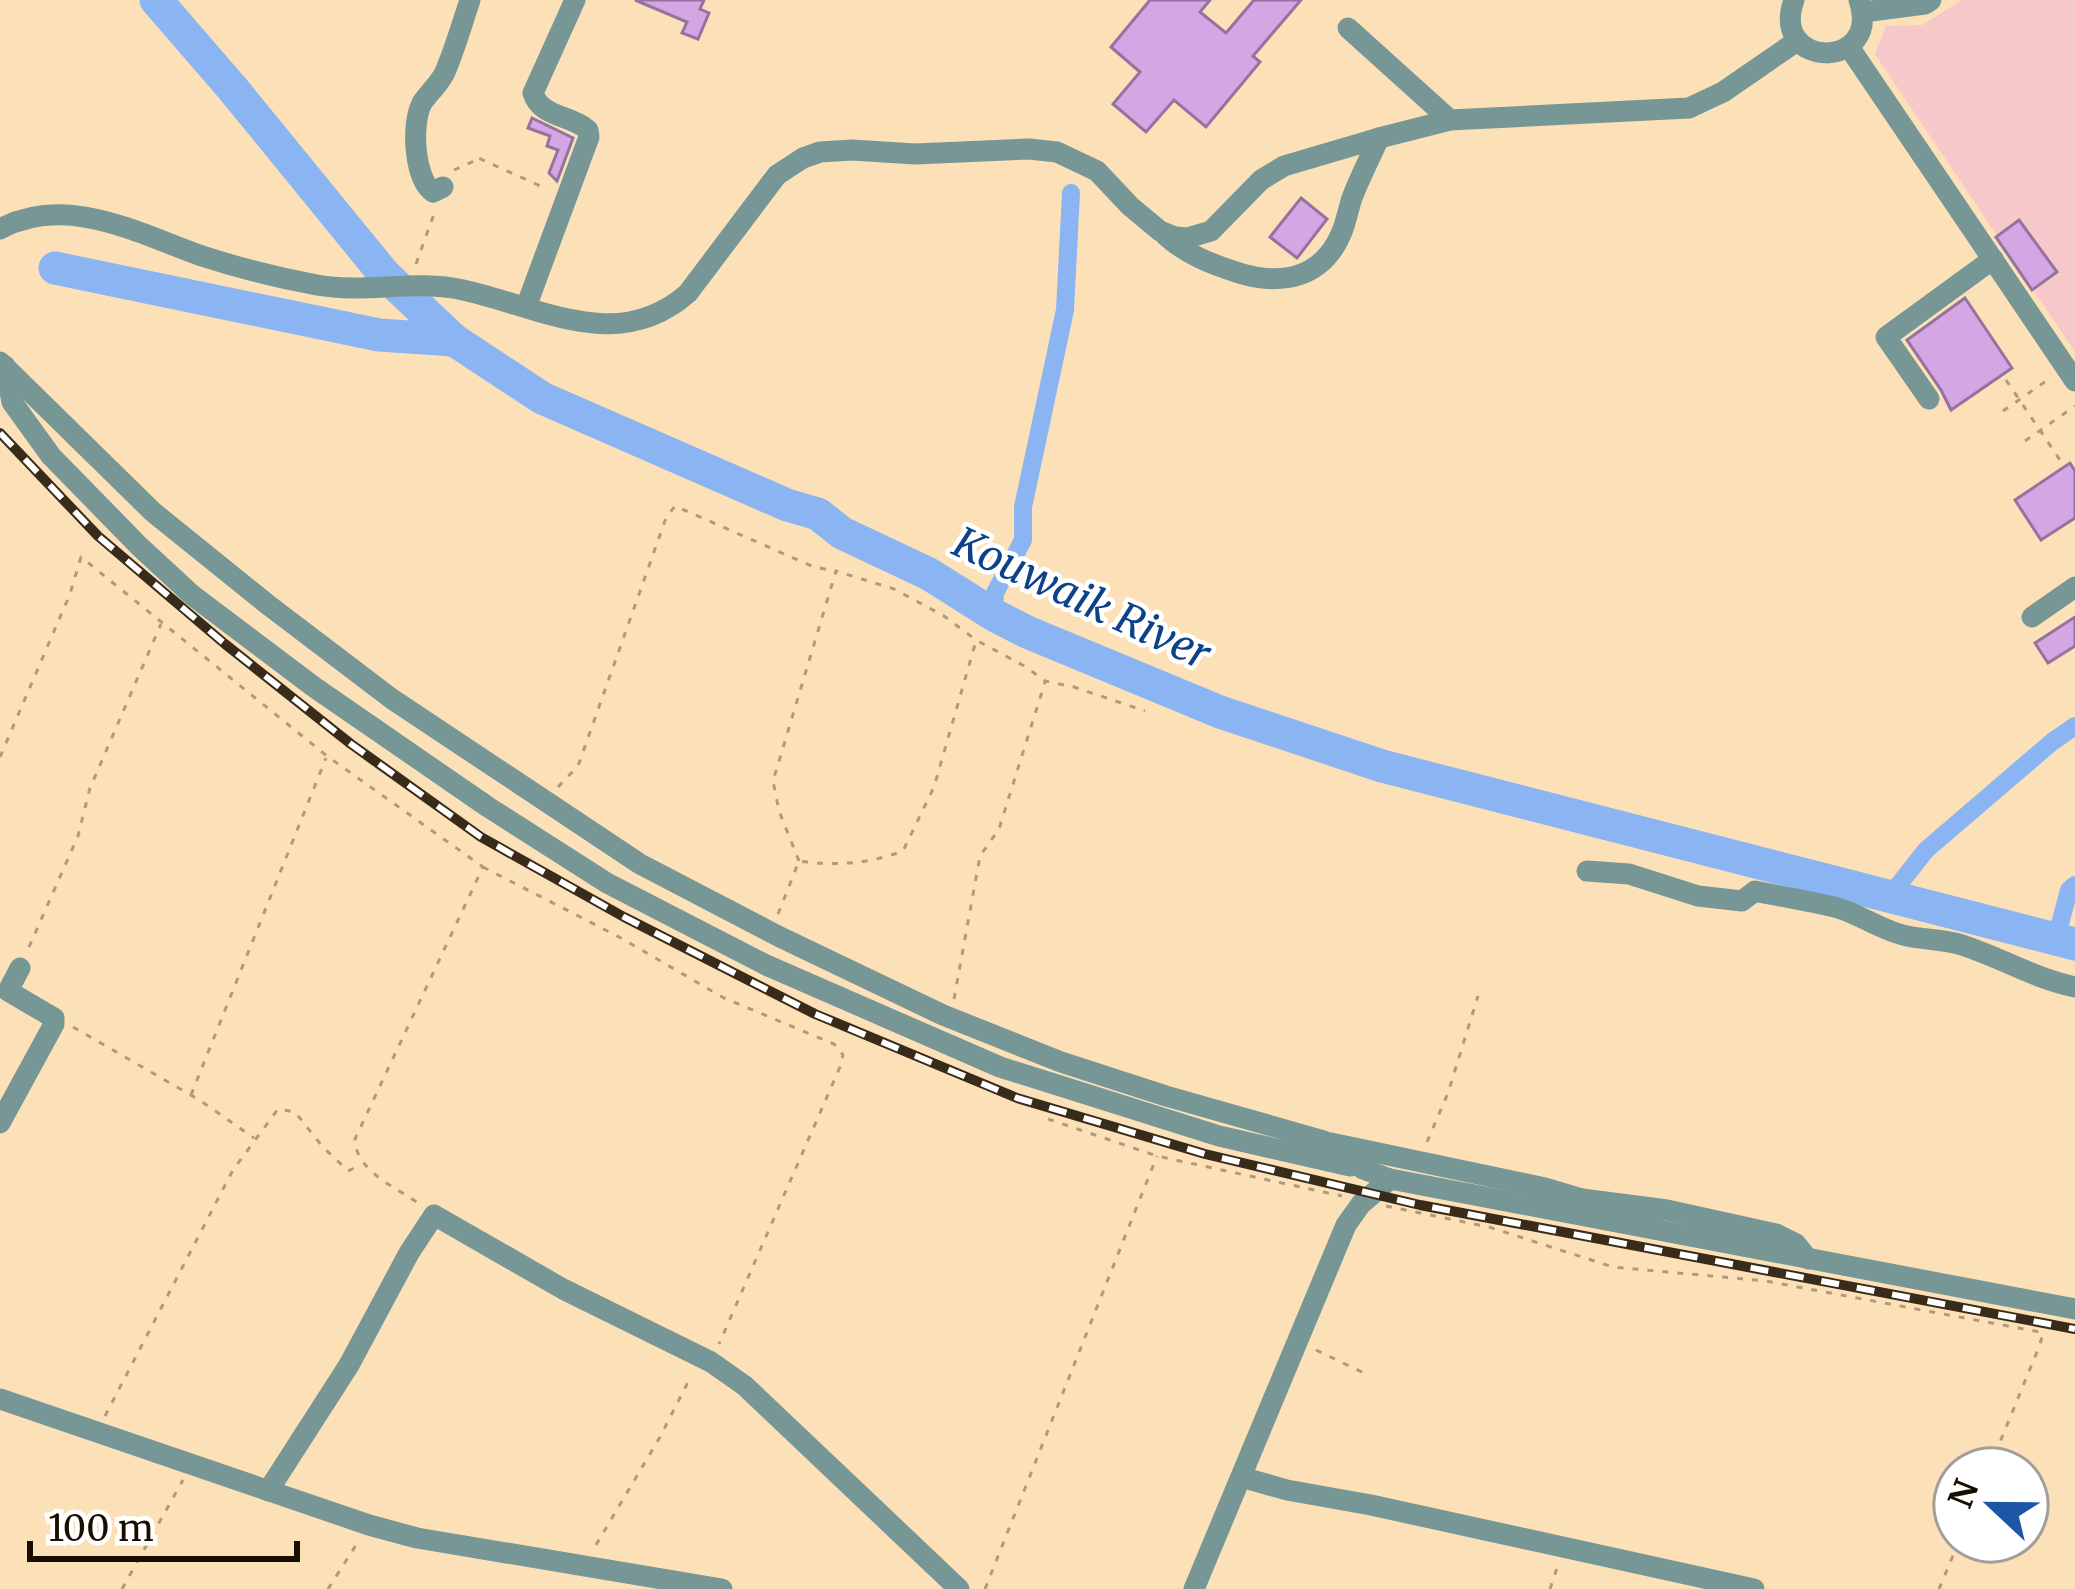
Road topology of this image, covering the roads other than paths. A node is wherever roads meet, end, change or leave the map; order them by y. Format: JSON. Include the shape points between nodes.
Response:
{"nodes":[{"id":1,"x":470,"y":0,"type":"edge"},
{"id":2,"x":575,"y":0,"type":"edge"},
{"id":3,"x":1794,"y":0,"type":"edge"},
{"id":4,"x":1931,"y":0,"type":"edge"},
{"id":5,"x":1861,"y":6,"type":"edge"},
{"id":6,"x":1348,"y":28,"type":"dead end"},
{"id":7,"x":1797,"y":40,"type":"junction"},
{"id":8,"x":1850,"y":46,"type":"junction"},
{"id":9,"x":1450,"y":120,"type":"junction"},
{"id":10,"x":1379,"y":138,"type":"junction"},
{"id":11,"x":443,"y":187,"type":"road end"},
{"id":12,"x":0,"y":229,"type":"edge"},
{"id":13,"x":1160,"y":231,"type":"junction"},
{"id":14,"x":1993,"y":260,"type":"junction"},
{"id":15,"x":526,"y":307,"type":"junction"},
{"id":16,"x":2,"y":364,"type":"edge"},
{"id":17,"x":2070,"y":375,"type":"edge"},
{"id":18,"x":1929,"y":399,"type":"dead end"},
{"id":19,"x":2075,"y":587,"type":"edge"},
{"id":20,"x":2032,"y":617,"type":"dead end"},
{"id":21,"x":1587,"y":871,"type":"dead end"},
{"id":22,"x":20,"y":968,"type":"road end"},
{"id":23,"x":2075,"y":987,"type":"edge"},
{"id":24,"x":0,"y":1124,"type":"edge"},
{"id":25,"x":1324,"y":1141,"type":"junction"},
{"id":26,"x":1363,"y":1169,"type":"junction"},
{"id":27,"x":1390,"y":1179,"type":"junction"},
{"id":28,"x":1582,"y":1199,"type":"junction"},
{"id":29,"x":1604,"y":1220,"type":"junction"},
{"id":30,"x":1808,"y":1259,"type":"junction"},
{"id":31,"x":2075,"y":1309,"type":"edge"},
{"id":32,"x":0,"y":1400,"type":"edge"},
{"id":33,"x":1241,"y":1477,"type":"junction"},
{"id":34,"x":268,"y":1491,"type":"junction"},
{"id":35,"x":722,"y":1589,"type":"edge"},
{"id":36,"x":959,"y":1589,"type":"edge"},
{"id":37,"x":1193,"y":1589,"type":"edge"},
{"id":38,"x":1754,"y":1589,"type":"edge"}],
"edges":[{"from":1,"to":11,"type":"street","via":[[418,122],[417,167],[433,192]]},
{"from":2,"to":15,"type":"street","via":[[533,93],[589,137]]},
{"from":3,"to":7,"type":"street","via":[[1789,17]]},
{"from":4,"to":5,"type":"street"},
{"from":5,"to":8,"type":"street","via":[[1863,25]]},
{"from":6,"to":9,"type":"street"},
{"from":7,"to":8,"type":"street","via":[[1828,55]]},
{"from":7,"to":9,"type":"street","via":[[1689,108]]},
{"from":8,"to":14,"type":"street"},
{"from":9,"to":10,"type":"street"},
{"from":10,"to":13,"type":"street","via":[[1284,166],[1200,236]]},
{"from":10,"to":13,"type":"street","via":[[1342,234],[1327,258],[1296,277],[1266,280],[1224,268],[1184,253]]},
{"from":12,"to":15,"type":"street","via":[[31,218],[97,218],[290,280],[336,289],[412,284]]},
{"from":13,"to":15,"type":"street","via":[[1097,171],[1057,152],[820,152],[777,176],[671,308],[613,325]]},
{"from":14,"to":17,"type":"street"},
{"from":14,"to":18,"type":"street","via":[[1886,338]]},
{"from":16,"to":25,"type":"street","via":[[202,551],[392,699],[640,864],[951,1018],[1166,1096]]},
{"from":16,"to":26,"type":"street","via":[[12,402],[51,456],[192,595],[352,714],[607,883],[766,965],[1000,1066],[1219,1136]]},
{"from":19,"to":20,"type":"street"},
{"from":21,"to":23,"type":"street","via":[[1629,874],[1698,896],[1742,901],[1755,891],[1840,909]]},
{"from":22,"to":24,"type":"street","via":[[8,991],[54,1024]]},
{"from":25,"to":26,"type":"street"},
{"from":25,"to":28,"type":"street"},
{"from":26,"to":27,"type":"street"},
{"from":27,"to":29,"type":"street"},
{"from":27,"to":33,"type":"street","via":[[1346,1225]]},
{"from":28,"to":29,"type":"street"},
{"from":28,"to":30,"type":"street","via":[[1776,1234]]},
{"from":29,"to":30,"type":"street"},
{"from":30,"to":31,"type":"street"},
{"from":32,"to":34,"type":"street"},
{"from":33,"to":37,"type":"street"},
{"from":33,"to":38,"type":"street"},
{"from":34,"to":35,"type":"street","via":[[417,1538]]},
{"from":34,"to":36,"type":"street","via":[[434,1215],[746,1386]]}]}
